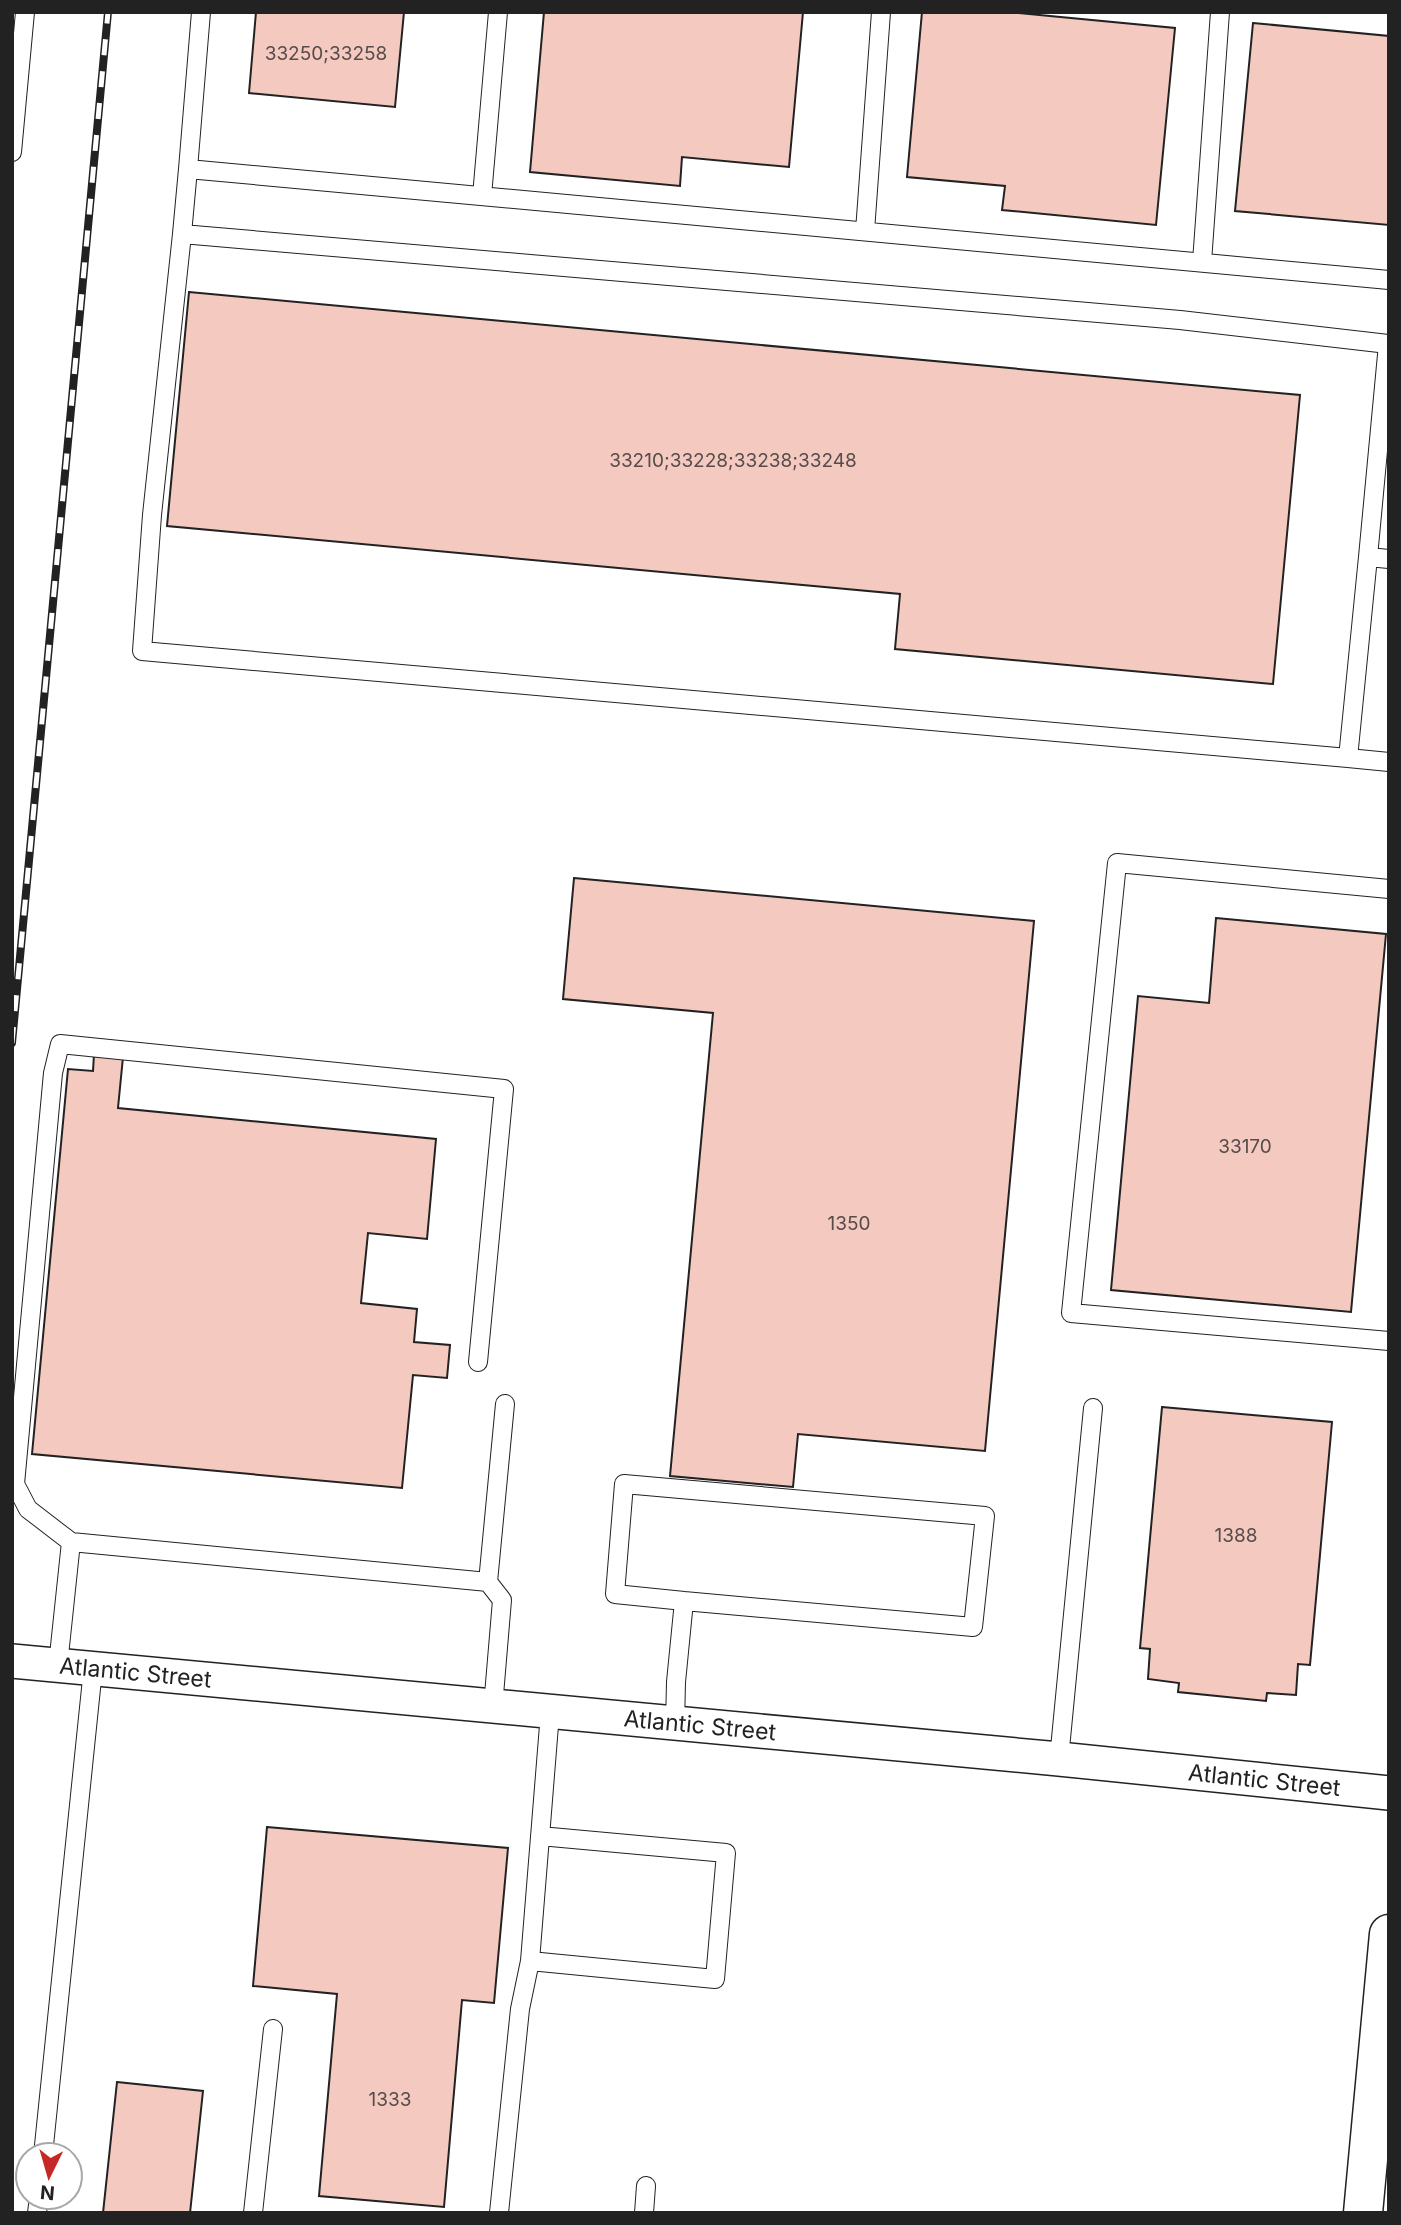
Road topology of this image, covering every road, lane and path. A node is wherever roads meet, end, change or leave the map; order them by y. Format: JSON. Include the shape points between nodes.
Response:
{"nodes":[{"id":1,"x":25,"y":12,"type":"edge"},
{"id":2,"x":201,"y":12,"type":"edge"},
{"id":3,"x":498,"y":12,"type":"edge"},
{"id":4,"x":881,"y":12,"type":"edge"},
{"id":5,"x":1220,"y":12,"type":"edge"},
{"id":6,"x":12,"y":152,"type":"edge"},
{"id":7,"x":188,"y":169,"type":"junction"},
{"id":8,"x":482,"y":196,"type":"junction"},
{"id":9,"x":865,"y":231,"type":"junction"},
{"id":10,"x":182,"y":234,"type":"junction"},
{"id":11,"x":1202,"y":262,"type":"junction"},
{"id":12,"x":1389,"y":280,"type":"edge"},
{"id":13,"x":1368,"y":556,"type":"junction"},
{"id":14,"x":1389,"y":559,"type":"edge"},
{"id":15,"x":1348,"y":758,"type":"junction"},
{"id":16,"x":1389,"y":762,"type":"edge"},
{"id":17,"x":1389,"y":889,"type":"edge"},
{"id":18,"x":1389,"y":1341,"type":"edge"},
{"id":19,"x":478,"y":1362,"type":"dead end"},
{"id":20,"x":505,"y":1404,"type":"dead end"},
{"id":21,"x":1093,"y":1408,"type":"dead end"},
{"id":22,"x":71,"y":1542,"type":"junction"},
{"id":23,"x":488,"y":1582,"type":"junction"},
{"id":24,"x":684,"y":1601,"type":"junction"},
{"id":25,"x":12,"y":1661,"type":"edge"},
{"id":26,"x":58,"y":1665,"type":"junction"},
{"id":27,"x":93,"y":1669,"type":"junction"},
{"id":28,"x":493,"y":1707,"type":"junction"},
{"id":29,"x":550,"y":1713,"type":"junction"},
{"id":30,"x":675,"y":1725,"type":"junction"},
{"id":31,"x":1059,"y":1759,"type":"junction"},
{"id":32,"x":1389,"y":1793,"type":"edge"},
{"id":33,"x":540,"y":1836,"type":"junction"},
{"id":34,"x":1389,"y":1934,"type":"edge"},
{"id":35,"x":530,"y":1961,"type":"junction"},
{"id":36,"x":1386,"y":1987,"type":"edge"},
{"id":37,"x":273,"y":2029,"type":"dead end"},
{"id":38,"x":44,"y":2141,"type":"edge"},
{"id":39,"x":646,"y":2186,"type":"dead end"},
{"id":40,"x":253,"y":2213,"type":"edge"},
{"id":41,"x":499,"y":2213,"type":"edge"},
{"id":42,"x":644,"y":2213,"type":"edge"},
{"id":43,"x":1363,"y":2213,"type":"edge"}],
"edges":[{"from":1,"to":6,"type":"lane"},
{"from":2,"to":7,"type":"lane"},
{"from":3,"to":8,"type":"lane"},
{"from":4,"to":9,"type":"lane"},
{"from":5,"to":11,"type":"lane"},
{"from":7,"to":8,"type":"lane"},
{"from":7,"to":10,"type":"lane"},
{"from":8,"to":9,"type":"lane"},
{"from":9,"to":11,"type":"lane"},
{"from":10,"to":13,"type":"lane","via":[[1180,320],[1388,344]]},
{"from":10,"to":15,"type":"lane","via":[[142,651]]},
{"from":11,"to":12,"type":"lane"},
{"from":13,"to":14,"type":"lane"},
{"from":13,"to":15,"type":"lane"},
{"from":15,"to":16,"type":"lane"},
{"from":17,"to":18,"type":"lane","via":[[1117,863],[1072,1313]]},
{"from":19,"to":22,"type":"lane","via":[[504,1089],[60,1044],[53,1073],[15,1484],[28,1509]]},
{"from":20,"to":23,"type":"lane"},
{"from":21,"to":31,"type":"lane"},
{"from":22,"to":23,"type":"lane"},
{"from":22,"to":26,"type":"lane"},
{"from":23,"to":28,"type":"lane","via":[[502,1601]]},
{"from":24,"to":24,"type":"lane","via":[[973,1627],[985,1516],[624,1484],[615,1594]]},
{"from":24,"to":30,"type":"lane"},
{"from":25,"to":26,"type":"street","name":"Atlantic Street"},
{"from":26,"to":27,"type":"street","name":"Atlantic Street"},
{"from":27,"to":28,"type":"street","name":"Atlantic Street"},
{"from":27,"to":38,"type":"lane"},
{"from":28,"to":29,"type":"street","name":"Atlantic Street"},
{"from":29,"to":30,"type":"street","name":"Atlantic Street"},
{"from":29,"to":33,"type":"lane"},
{"from":30,"to":31,"type":"street","name":"Atlantic Street"},
{"from":31,"to":32,"type":"street","name":"Atlantic Street"},
{"from":33,"to":35,"type":"lane"},
{"from":33,"to":35,"type":"lane","via":[[726,1853],[715,1979]]},
{"from":34,"to":36,"type":"street"},
{"from":35,"to":41,"type":"lane","via":[[520,2009]]},
{"from":36,"to":43,"type":"street"},
{"from":37,"to":40,"type":"lane"},
{"from":39,"to":42,"type":"lane"}]}
